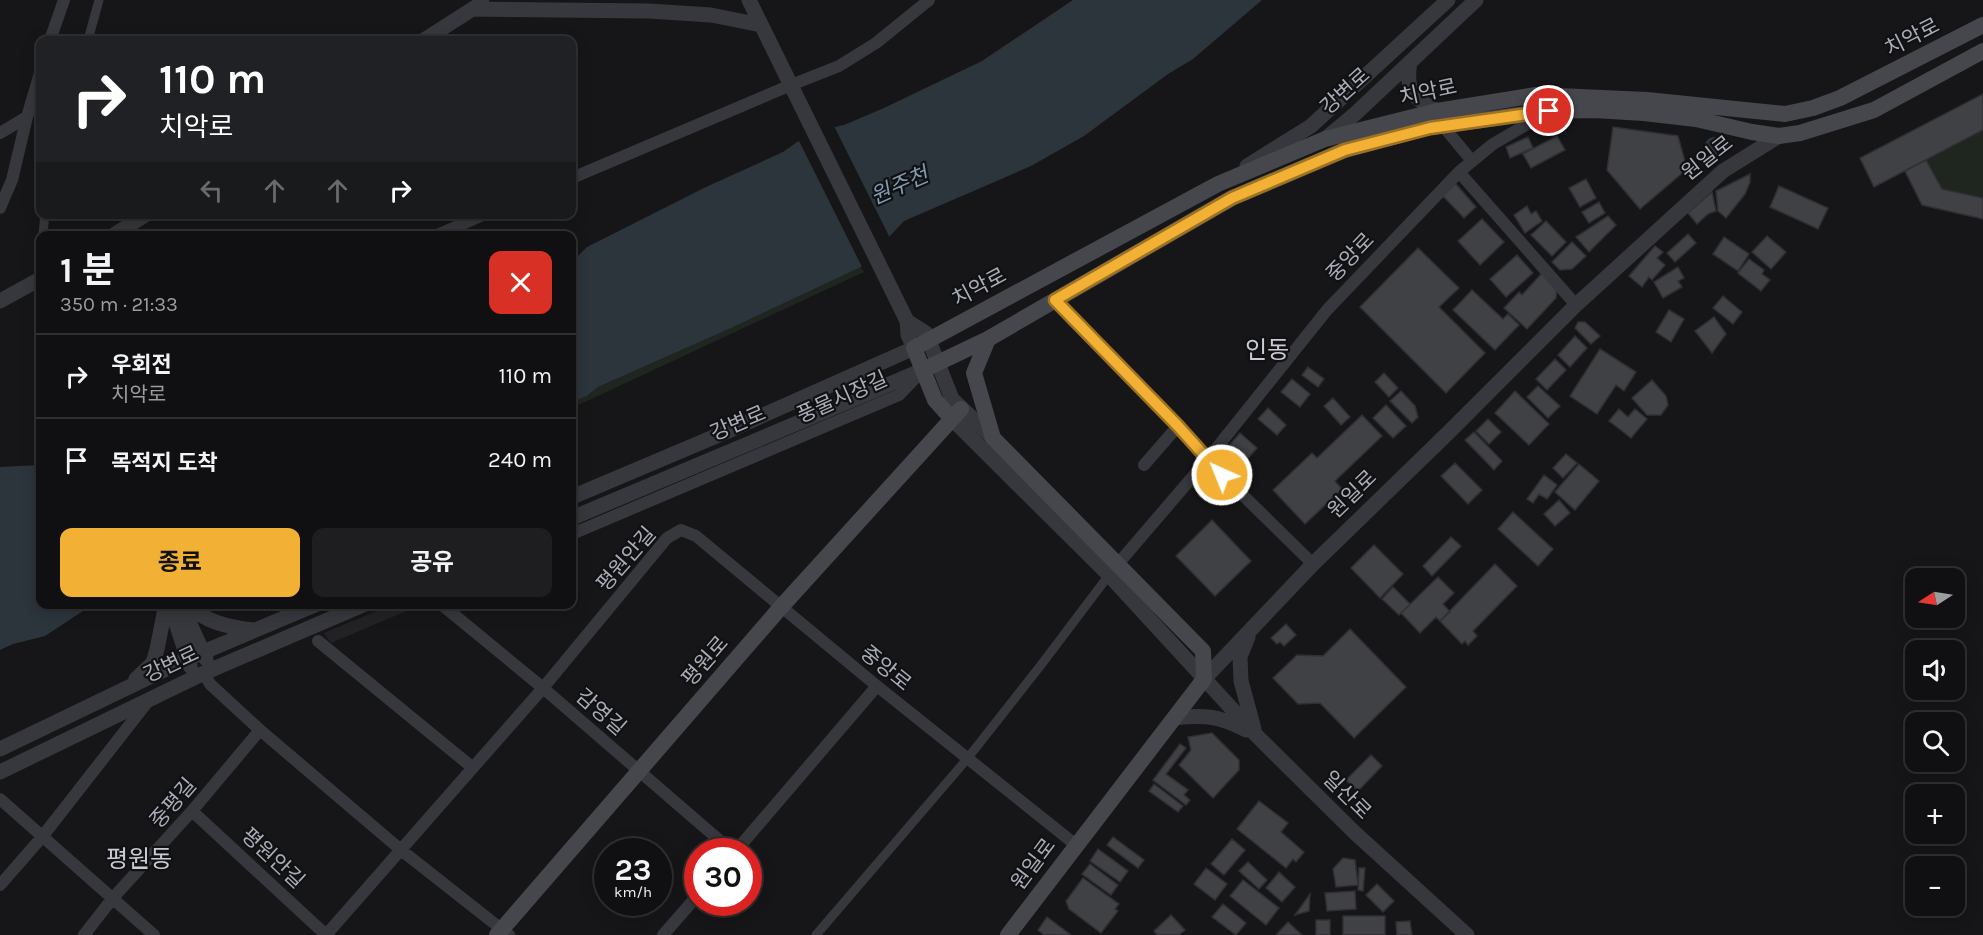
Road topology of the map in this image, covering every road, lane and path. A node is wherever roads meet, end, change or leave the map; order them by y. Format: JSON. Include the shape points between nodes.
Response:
{"nodes":[{"id":1,"x":99,"y":0,"type":"edge"},
{"id":2,"x":487,"y":0,"type":"edge"},
{"id":3,"x":749,"y":0,"type":"edge"},
{"id":4,"x":929,"y":0,"type":"edge"},
{"id":5,"x":1448,"y":0,"type":"edge"},
{"id":6,"x":1476,"y":0,"type":"edge"},
{"id":7,"x":59,"y":3,"type":"edge"},
{"id":8,"x":470,"y":5,"type":"edge"},
{"id":9,"x":761,"y":25,"type":"junction"},
{"id":10,"x":1983,"y":25,"type":"edge"},
{"id":11,"x":51,"y":36,"type":"edge"},
{"id":12,"x":89,"y":36,"type":"edge"},
{"id":13,"x":429,"y":36,"type":"edge"},
{"id":14,"x":1983,"y":51,"type":"edge"},
{"id":15,"x":1410,"y":62,"type":"junction"},
{"id":16,"x":36,"y":87,"type":"edge"},
{"id":17,"x":793,"y":91,"type":"junction"},
{"id":18,"x":1549,"y":111,"type":"junction"},
{"id":19,"x":27,"y":117,"type":"junction"},
{"id":20,"x":1440,"y":118,"type":"junction"},
{"id":21,"x":0,"y":133,"type":"edge"},
{"id":22,"x":1779,"y":136,"type":"junction"},
{"id":23,"x":1325,"y":139,"type":"junction"},
{"id":24,"x":1472,"y":161,"type":"junction"},
{"id":25,"x":1459,"y":172,"type":"junction"},
{"id":26,"x":576,"y":176,"type":"edge"},
{"id":27,"x":1218,"y":184,"type":"junction"},
{"id":28,"x":1232,"y":198,"type":"junction"},
{"id":29,"x":0,"y":208,"type":"edge"},
{"id":30,"x":139,"y":219,"type":"edge"},
{"id":31,"x":473,"y":219,"type":"edge"},
{"id":32,"x":120,"y":231,"type":"edge"},
{"id":33,"x":446,"y":231,"type":"edge"},
{"id":34,"x":36,"y":283,"type":"edge"},
{"id":35,"x":1055,"y":300,"type":"junction"},
{"id":36,"x":0,"y":302,"type":"edge"},
{"id":37,"x":1576,"y":304,"type":"junction"},
{"id":38,"x":988,"y":339,"type":"junction"},
{"id":39,"x":921,"y":344,"type":"junction"},
{"id":40,"x":930,"y":367,"type":"junction"},
{"id":41,"x":957,"y":414,"type":"junction"},
{"id":42,"x":1178,"y":426,"type":"junction"},
{"id":43,"x":993,"y":438,"type":"junction"},
{"id":44,"x":1207,"y":460,"type":"junction"},
{"id":45,"x":1144,"y":465,"type":"dead end"},
{"id":46,"x":576,"y":495,"type":"edge"},
{"id":47,"x":576,"y":516,"type":"edge"},
{"id":48,"x":576,"y":532,"type":"edge"},
{"id":49,"x":1313,"y":564,"type":"junction"},
{"id":50,"x":1113,"y":570,"type":"junction"},
{"id":51,"x":781,"y":607,"type":"junction"},
{"id":52,"x":305,"y":609,"type":"edge"},
{"id":53,"x":353,"y":609,"type":"edge"},
{"id":54,"x":447,"y":609,"type":"edge"},
{"id":55,"x":181,"y":615,"type":"edge"},
{"id":56,"x":1252,"y":627,"type":"junction"},
{"id":57,"x":256,"y":630,"type":"junction"},
{"id":58,"x":318,"y":641,"type":"dead end"},
{"id":59,"x":204,"y":652,"type":"junction"},
{"id":60,"x":187,"y":660,"type":"junction"},
{"id":61,"x":203,"y":673,"type":"junction"},
{"id":62,"x":1204,"y":679,"type":"junction"},
{"id":63,"x":877,"y":686,"type":"junction"},
{"id":64,"x":128,"y":688,"type":"junction"},
{"id":65,"x":543,"y":688,"type":"junction"},
{"id":66,"x":150,"y":699,"type":"junction"},
{"id":67,"x":1174,"y":718,"type":"junction"},
{"id":68,"x":260,"y":730,"type":"junction"},
{"id":69,"x":1256,"y":735,"type":"junction"},
{"id":70,"x":0,"y":749,"type":"edge"},
{"id":71,"x":967,"y":759,"type":"junction"},
{"id":72,"x":473,"y":768,"type":"junction"},
{"id":73,"x":640,"y":771,"type":"junction"},
{"id":74,"x":0,"y":772,"type":"edge"},
{"id":75,"x":0,"y":800,"type":"edge"},
{"id":76,"x":192,"y":811,"type":"junction"},
{"id":77,"x":42,"y":837,"type":"junction"},
{"id":78,"x":718,"y":838,"type":"edge"},
{"id":79,"x":746,"y":838,"type":"edge"},
{"id":80,"x":1076,"y":845,"type":"junction"},
{"id":81,"x":400,"y":850,"type":"junction"},
{"id":82,"x":0,"y":885,"type":"edge"},
{"id":83,"x":112,"y":899,"type":"junction"},
{"id":84,"x":684,"y":912,"type":"edge"},
{"id":85,"x":503,"y":933,"type":"edge"},
{"id":86,"x":84,"y":935,"type":"edge"},
{"id":87,"x":154,"y":935,"type":"edge"},
{"id":88,"x":326,"y":935,"type":"edge"},
{"id":89,"x":663,"y":935,"type":"edge"},
{"id":90,"x":816,"y":935,"type":"edge"},
{"id":91,"x":1008,"y":935,"type":"edge"},
{"id":92,"x":1467,"y":935,"type":"edge"}],
"edges":[{"from":1,"to":12,"type":"street"},
{"from":2,"to":8,"type":"street"},
{"from":3,"to":9,"type":"street"},
{"from":4,"to":17,"type":"street","via":[[876,43]]},
{"from":5,"to":27,"type":"street","name":"강변로","via":[[1311,126]]},
{"from":6,"to":15,"type":"street","name":"강변로"},
{"from":7,"to":11,"type":"street"},
{"from":8,"to":9,"type":"street","via":[[711,15]]},
{"from":8,"to":13,"type":"street"},
{"from":9,"to":17,"type":"street"},
{"from":10,"to":20,"type":"main road","name":"치악로","via":[[1840,98],[1785,114],[1536,94]]},
{"from":14,"to":22,"type":"main road","name":"치악로","via":[[1874,110]]},
{"from":15,"to":20,"type":"street","via":[[1407,77],[1416,100]]},
{"from":15,"to":23,"type":"street","name":"강변로"},
{"from":16,"to":19,"type":"street"},
{"from":17,"to":26,"type":"street"},
{"from":17,"to":39,"type":"street","via":[[907,321],[926,333]]},
{"from":18,"to":20,"type":"main road","name":"치악로"},
{"from":18,"to":22,"type":"main road","name":"치악로","via":[[1644,113]]},
{"from":18,"to":24,"type":"street","name":"중앙로"},
{"from":19,"to":21,"type":"street"},
{"from":19,"to":29,"type":"street","via":[[12,180]]},
{"from":20,"to":23,"type":"main road","name":"치악로"},
{"from":20,"to":24,"type":"street"},
{"from":20,"to":28,"type":"main road","name":"치악로","via":[[1345,150]]},
{"from":22,"to":37,"type":"street","name":"원일로","via":[[1723,171]]},
{"from":23,"to":27,"type":"main road","name":"치악로"},
{"from":23,"to":28,"type":"main road","name":"강변로"},
{"from":24,"to":25,"type":"street","name":"중앙로"},
{"from":25,"to":37,"type":"street"},
{"from":25,"to":44,"type":"street","name":"중앙로","via":[[1327,310]]},
{"from":27,"to":39,"type":"main road","name":"치악로"},
{"from":28,"to":35,"type":"main road","name":"치악로"},
{"from":30,"to":32,"type":"street"},
{"from":31,"to":33,"type":"street"},
{"from":34,"to":36,"type":"street"},
{"from":35,"to":38,"type":"main road","name":"치악로"},
{"from":35,"to":42,"type":"street"},
{"from":37,"to":49,"type":"street","name":"원일로"},
{"from":38,"to":40,"type":"main road","name":"치악로"},
{"from":38,"to":43,"type":"main road","via":[[975,373]]},
{"from":39,"to":40,"type":"main road"},
{"from":39,"to":46,"type":"street","name":"강변로"},
{"from":40,"to":41,"type":"main road","via":[[935,400]]},
{"from":40,"to":47,"type":"street","name":"강변로"},
{"from":40,"to":48,"type":"street","name":"풍물시장길","via":[[899,395]]},
{"from":41,"to":43,"type":"street"},
{"from":41,"to":50,"type":"street"},
{"from":41,"to":51,"type":"main road","name":"평원로"},
{"from":42,"to":44,"type":"street"},
{"from":42,"to":45,"type":"street"},
{"from":43,"to":50,"type":"main road"},
{"from":44,"to":49,"type":"street"},
{"from":44,"to":50,"type":"street","name":"중앙로"},
{"from":49,"to":56,"type":"street","name":"원일로"},
{"from":50,"to":62,"type":"main road","via":[[1203,651]]},
{"from":50,"to":71,"type":"street","name":"중앙로"},
{"from":51,"to":63,"type":"street","name":"중앙로"},
{"from":51,"to":65,"type":"street","name":"평원안길","via":[[696,536],[681,530],[667,538]]},
{"from":51,"to":73,"type":"main road","name":"평원로"},
{"from":52,"to":57,"type":"street","name":"강변로"},
{"from":53,"to":61,"type":"street","name":"강변로"},
{"from":54,"to":65,"type":"street","name":"감영길"},
{"from":55,"to":57,"type":"street"},
{"from":55,"to":59,"type":"street"},
{"from":55,"to":60,"type":"street"},
{"from":55,"to":64,"type":"street","via":[[153,663]]},
{"from":56,"to":62,"type":"street","name":"원일로"},
{"from":56,"to":69,"type":"street","via":[[1240,657],[1241,681]]},
{"from":57,"to":59,"type":"street","name":"강변로"},
{"from":58,"to":72,"type":"street"},
{"from":59,"to":60,"type":"street","name":"강변로"},
{"from":59,"to":61,"type":"street"},
{"from":60,"to":61,"type":"street"},
{"from":60,"to":64,"type":"street","name":"강변로"},
{"from":61,"to":66,"type":"street","name":"강변로"},
{"from":61,"to":68,"type":"street"},
{"from":62,"to":67,"type":"main road","name":"원일로"},
{"from":62,"to":69,"type":"street","name":"일산로"},
{"from":63,"to":71,"type":"street","name":"중앙로"},
{"from":63,"to":79,"type":"street","name":"감영길"},
{"from":64,"to":70,"type":"street","name":"강변로"},
{"from":65,"to":72,"type":"street","name":"평원안길"},
{"from":65,"to":73,"type":"street","name":"감영길"},
{"from":66,"to":74,"type":"street","name":"강변로"},
{"from":66,"to":77,"type":"street"},
{"from":67,"to":69,"type":"street","via":[[1227,720]]},
{"from":67,"to":80,"type":"main road","name":"원일로"},
{"from":68,"to":76,"type":"street","name":"중평길"},
{"from":68,"to":81,"type":"street"},
{"from":69,"to":92,"type":"street","name":"일산로"},
{"from":71,"to":80,"type":"street","name":"중앙로"},
{"from":71,"to":90,"type":"street","name":"중앙로"},
{"from":72,"to":81,"type":"street","name":"평원안길"},
{"from":73,"to":78,"type":"street","name":"감영길"},
{"from":73,"to":85,"type":"main road","name":"평원로"},
{"from":75,"to":77,"type":"street"},
{"from":76,"to":83,"type":"street","name":"중평길"},
{"from":76,"to":88,"type":"street","name":"평원안길"},
{"from":77,"to":82,"type":"street"},
{"from":77,"to":83,"type":"street"},
{"from":80,"to":91,"type":"main road","name":"원일로"},
{"from":81,"to":85,"type":"street"},
{"from":81,"to":88,"type":"street","name":"평원안길"},
{"from":83,"to":86,"type":"street","name":"중평길"},
{"from":83,"to":87,"type":"street"},
{"from":84,"to":89,"type":"street"}]}
